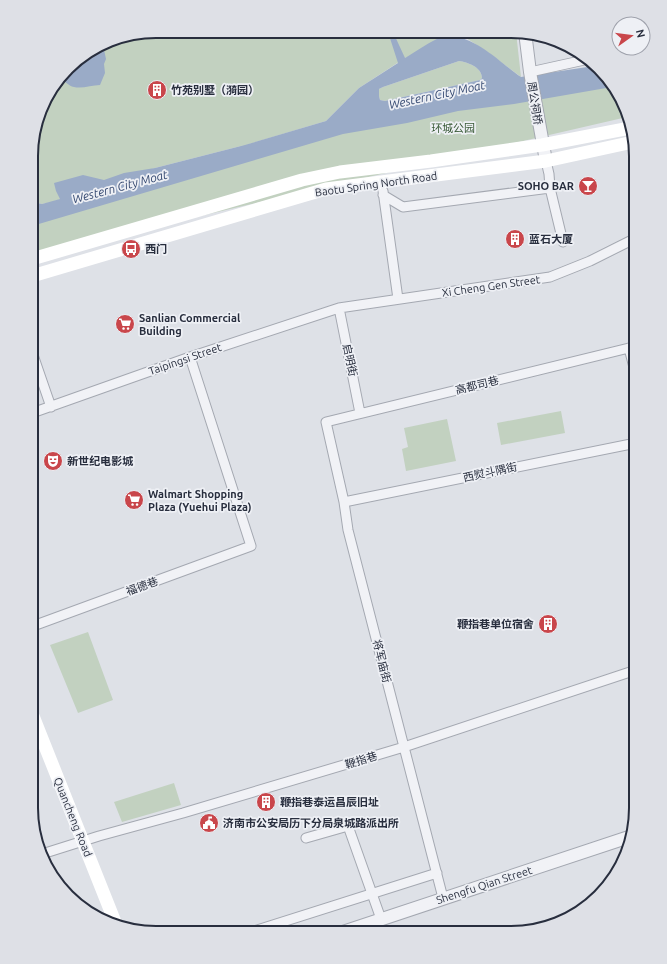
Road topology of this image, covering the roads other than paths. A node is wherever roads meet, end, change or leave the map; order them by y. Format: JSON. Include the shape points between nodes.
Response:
{"nodes":[{"id":1,"x":526,"y":39,"type":"edge"},
{"id":2,"x":581,"y":61,"type":"edge"},
{"id":3,"x":530,"y":72,"type":"junction"},
{"id":4,"x":626,"y":129,"type":"edge"},
{"id":5,"x":541,"y":140,"type":"junction"},
{"id":6,"x":628,"y":143,"type":"edge"},
{"id":7,"x":546,"y":161,"type":"junction"},
{"id":8,"x":382,"y":182,"type":"junction"},
{"id":9,"x":550,"y":188,"type":"junction"},
{"id":10,"x":383,"y":195,"type":"junction"},
{"id":11,"x":563,"y":242,"type":"dead end"},
{"id":12,"x":629,"y":242,"type":"edge"},
{"id":13,"x":38,"y":257,"type":"edge"},
{"id":14,"x":38,"y":274,"type":"edge"},
{"id":15,"x":398,"y":299,"type":"junction"},
{"id":16,"x":339,"y":308,"type":"junction"},
{"id":17,"x":629,"y":348,"type":"edge"},
{"id":18,"x":190,"y":357,"type":"junction"},
{"id":19,"x":38,"y":369,"type":"edge"},
{"id":20,"x":51,"y":407,"type":"junction"},
{"id":21,"x":38,"y":411,"type":"edge"},
{"id":22,"x":360,"y":413,"type":"junction"},
{"id":23,"x":326,"y":422,"type":"joint"},
{"id":24,"x":629,"y":444,"type":"edge"},
{"id":25,"x":344,"y":502,"type":"junction"},
{"id":26,"x":38,"y":624,"type":"edge"},
{"id":27,"x":629,"y":672,"type":"edge"},
{"id":28,"x":38,"y":728,"type":"edge"},
{"id":29,"x":404,"y":747,"type":"junction"},
{"id":30,"x":306,"y":838,"type":"dead end"},
{"id":31,"x":625,"y":838,"type":"edge"},
{"id":32,"x":83,"y":841,"type":"junction"},
{"id":33,"x":47,"y":852,"type":"edge"},
{"id":34,"x":437,"y":873,"type":"junction"},
{"id":35,"x":372,"y":894,"type":"junction"},
{"id":36,"x":443,"y":898,"type":"junction"},
{"id":37,"x":113,"y":918,"type":"edge"},
{"id":38,"x":381,"y":919,"type":"junction"},
{"id":39,"x":270,"y":926,"type":"edge"},
{"id":40,"x":359,"y":926,"type":"edge"}],
"edges":[{"from":1,"to":3,"type":"street","name":"周公祠桥"},
{"from":2,"to":3,"type":"street"},
{"from":3,"to":5,"type":"street","name":"周公祠桥"},
{"from":4,"to":5,"type":"main road","name":"Baotu Spring North Road"},
{"from":5,"to":7,"type":"street","name":"周公祠桥"},
{"from":5,"to":13,"type":"main road","name":"Baotu Spring North Road","via":[[431,161],[340,172],[302,180]]},
{"from":6,"to":7,"type":"main road","name":"Baotu Spring North Road"},
{"from":7,"to":8,"type":"main road","name":"Baotu Spring North Road"},
{"from":7,"to":9,"type":"street"},
{"from":8,"to":10,"type":"street"},
{"from":8,"to":14,"type":"main road","name":"Baotu Spring North Road","via":[[326,189]]},
{"from":9,"to":10,"type":"street","via":[[403,207]]},
{"from":9,"to":11,"type":"street"},
{"from":10,"to":15,"type":"street"},
{"from":12,"to":15,"type":"street","name":"Xi Cheng Gen Street","via":[[550,277]]},
{"from":15,"to":16,"type":"street","name":"Xi Cheng Gen Street"},
{"from":16,"to":18,"type":"street","name":"Taipingsi Street"},
{"from":16,"to":22,"type":"street","name":"启明街"},
{"from":17,"to":22,"type":"street","name":"高都司巷"},
{"from":18,"to":20,"type":"street","name":"Taipingsi Street"},
{"from":18,"to":26,"type":"street","name":"福德巷","via":[[251,546]]},
{"from":19,"to":20,"type":"street"},
{"from":20,"to":21,"type":"street","name":"Taipingsi Street"},
{"from":22,"to":23,"type":"street","name":"高都司巷"},
{"from":23,"to":25,"type":"street","name":"将军庙街"},
{"from":24,"to":25,"type":"street","name":"西熨斗隅街"},
{"from":25,"to":29,"type":"street","name":"将军庙街","via":[[348,530]]},
{"from":27,"to":29,"type":"street","name":"鞭指巷"},
{"from":28,"to":32,"type":"main road","name":"Quancheng Road"},
{"from":29,"to":32,"type":"street","name":"鞭指巷"},
{"from":29,"to":34,"type":"street","name":"将军庙街"},
{"from":30,"to":35,"type":"street","via":[[348,826]]},
{"from":31,"to":36,"type":"street","name":"Shengfu Qian Street"},
{"from":32,"to":33,"type":"street","name":"鞭指巷"},
{"from":32,"to":37,"type":"main road","name":"Quancheng Road"},
{"from":34,"to":35,"type":"street"},
{"from":34,"to":36,"type":"street","name":"将军庙街"},
{"from":35,"to":38,"type":"street"},
{"from":35,"to":39,"type":"street"},
{"from":36,"to":38,"type":"street","name":"Shengfu Qian Street"},
{"from":38,"to":40,"type":"street","name":"Shengfu Qian Street"}]}
